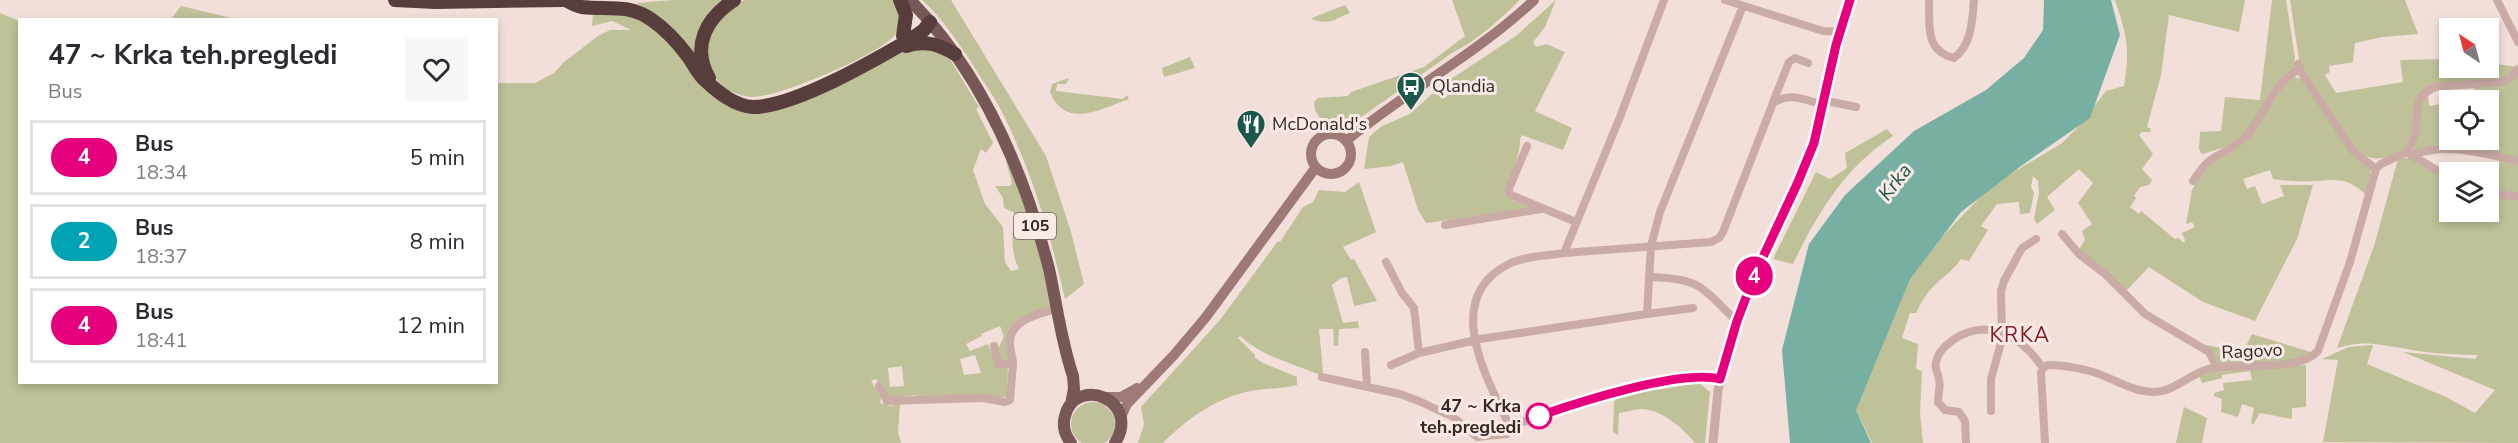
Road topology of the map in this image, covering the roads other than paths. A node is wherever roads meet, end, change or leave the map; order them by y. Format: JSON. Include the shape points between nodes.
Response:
{"nodes":[{"id":1,"x":395,"y":0,"type":"edge"},
{"id":2,"x":564,"y":0,"type":"edge"},
{"id":3,"x":734,"y":0,"type":"edge"},
{"id":4,"x":900,"y":0,"type":"edge"},
{"id":5,"x":910,"y":0,"type":"edge"},
{"id":6,"x":1534,"y":0,"type":"edge"},
{"id":7,"x":1664,"y":0,"type":"edge"},
{"id":8,"x":1725,"y":0,"type":"edge"},
{"id":9,"x":1850,"y":0,"type":"edge"},
{"id":10,"x":1929,"y":0,"type":"edge"},
{"id":11,"x":1974,"y":0,"type":"edge"},
{"id":12,"x":2497,"y":0,"type":"edge"},
{"id":13,"x":1743,"y":6,"type":"junction"},
{"id":14,"x":930,"y":22,"type":"junction"},
{"id":15,"x":1842,"y":33,"type":"junction"},
{"id":16,"x":2518,"y":42,"type":"edge"},
{"id":17,"x":895,"y":46,"type":"junction"},
{"id":18,"x":955,"y":54,"type":"junction"},
{"id":19,"x":1808,"y":63,"type":"dead end"},
{"id":20,"x":2518,"y":69,"type":"edge"},
{"id":21,"x":717,"y":89,"type":"junction"},
{"id":22,"x":1820,"y":102,"type":"junction"},
{"id":23,"x":1773,"y":103,"type":"junction"},
{"id":24,"x":1856,"y":107,"type":"dead end"},
{"id":25,"x":1346,"y":141,"type":"junction"},
{"id":26,"x":1527,"y":146,"type":"dead end"},
{"id":27,"x":2409,"y":154,"type":"junction"},
{"id":28,"x":2518,"y":161,"type":"edge"},
{"id":29,"x":1316,"y":167,"type":"junction"},
{"id":30,"x":2376,"y":169,"type":"junction"},
{"id":31,"x":2439,"y":172,"type":"edge"},
{"id":32,"x":2193,"y":181,"type":"dead end"},
{"id":33,"x":2499,"y":195,"type":"edge"},
{"id":34,"x":2518,"y":196,"type":"edge"},
{"id":35,"x":1543,"y":209,"type":"junction"},
{"id":36,"x":1576,"y":222,"type":"junction"},
{"id":37,"x":1445,"y":225,"type":"dead end"},
{"id":38,"x":2062,"y":234,"type":"dead end"},
{"id":39,"x":2036,"y":239,"type":"dead end"},
{"id":40,"x":1651,"y":246,"type":"junction"},
{"id":41,"x":1564,"y":253,"type":"junction"},
{"id":42,"x":1386,"y":262,"type":"dead end"},
{"id":43,"x":1649,"y":277,"type":"junction"},
{"id":44,"x":1694,"y":308,"type":"dead end"},
{"id":45,"x":1056,"y":309,"type":"junction"},
{"id":46,"x":1647,"y":314,"type":"junction"},
{"id":47,"x":1737,"y":321,"type":"junction"},
{"id":48,"x":2002,"y":333,"type":"junction"},
{"id":49,"x":1475,"y":340,"type":"junction"},
{"id":50,"x":993,"y":346,"type":"dead end"},
{"id":51,"x":1365,"y":352,"type":"dead end"},
{"id":52,"x":1419,"y":352,"type":"junction"},
{"id":53,"x":1013,"y":364,"type":"junction"},
{"id":54,"x":1391,"y":365,"type":"dead end"},
{"id":55,"x":2043,"y":368,"type":"junction"},
{"id":56,"x":2217,"y":368,"type":"junction"},
{"id":57,"x":1073,"y":376,"type":"junction"},
{"id":58,"x":1154,"y":376,"type":"junction"},
{"id":59,"x":1322,"y":377,"type":"dead end"},
{"id":60,"x":1720,"y":379,"type":"junction"},
{"id":61,"x":879,"y":386,"type":"dead end"},
{"id":62,"x":1367,"y":386,"type":"junction"},
{"id":63,"x":1099,"y":396,"type":"junction"},
{"id":64,"x":1071,"y":404,"type":"junction"},
{"id":65,"x":1991,"y":411,"type":"dead end"},
{"id":66,"x":1121,"y":417,"type":"junction"},
{"id":67,"x":1064,"y":428,"type":"junction"},
{"id":68,"x":1507,"y":434,"type":"dead end"},
{"id":69,"x":1057,"y":443,"type":"edge"},
{"id":70,"x":1071,"y":443,"type":"edge"},
{"id":71,"x":1114,"y":443,"type":"edge"},
{"id":72,"x":1713,"y":443,"type":"edge"},
{"id":73,"x":1966,"y":443,"type":"edge"},
{"id":74,"x":2045,"y":443,"type":"edge"}],
"edges":[{"from":1,"to":2,"type":"highway"},
{"from":2,"to":21,"type":"highway","via":[[580,7],[612,6],[651,19],[687,55],[704,80]]},
{"from":3,"to":21,"type":"highway","via":[[706,26],[702,59]]},
{"from":4,"to":17,"type":"highway","via":[[906,15]]},
{"from":5,"to":14,"type":"main road","number":"105"},
{"from":6,"to":25,"type":"main road","via":[[1489,39]]},
{"from":7,"to":36,"type":"street"},
{"from":8,"to":13,"type":"street"},
{"from":9,"to":15,"type":"street"},
{"from":10,"to":11,"type":"street","via":[[1931,40],[1941,54],[1954,58],[1965,51]]},
{"from":12,"to":16,"type":"street"},
{"from":13,"to":15,"type":"street","via":[[1822,31]]},
{"from":13,"to":40,"type":"street","via":[[1660,212]]},
{"from":14,"to":17,"type":"highway","via":[[918,25]]},
{"from":14,"to":18,"type":"main road","number":"105"},
{"from":15,"to":22,"type":"street"},
{"from":17,"to":18,"type":"highway","via":[[927,43]]},
{"from":17,"to":21,"type":"highway","via":[[826,84],[773,104],[738,104]]},
{"from":18,"to":45,"type":"main road","number":"105","via":[[991,113],[1023,188]]},
{"from":19,"to":23,"type":"street","via":[[1795,58],[1789,62]]},
{"from":20,"to":27,"type":"street","via":[[2503,82],[2435,87],[2427,91],[2416,106],[2416,132]]},
{"from":22,"to":23,"type":"street","via":[[1783,96]]},
{"from":22,"to":24,"type":"street"},
{"from":22,"to":47,"type":"street","via":[[1814,143],[1805,167],[1761,259]]},
{"from":23,"to":40,"type":"street","via":[[1719,238],[1711,242]]},
{"from":25,"to":29,"type":"main road","via":[[1350,161],[1341,171],[1328,174]]},
{"from":25,"to":29,"type":"main road","via":[[1330,134],[1314,142],[1311,155]]},
{"from":26,"to":35,"type":"street","via":[[1508,191]]},
{"from":27,"to":28,"type":"street","via":[[2457,148]]},
{"from":27,"to":30,"type":"street"},
{"from":27,"to":31,"type":"street"},
{"from":29,"to":58,"type":"main road","via":[[1206,317]]},
{"from":30,"to":32,"type":"street","via":[[2354,152],[2299,66],[2275,90],[2248,135],[2210,161]]},
{"from":30,"to":56,"type":"street","name":"Ragovo","via":[[2350,262],[2318,351],[2306,361],[2296,363]]},
{"from":33,"to":34,"type":"street"},
{"from":35,"to":36,"type":"street"},
{"from":35,"to":37,"type":"street"},
{"from":36,"to":41,"type":"street"},
{"from":38,"to":56,"type":"street","via":[[2145,314],[2210,352]]},
{"from":39,"to":48,"type":"street","via":[[2022,248],[2004,281]]},
{"from":40,"to":41,"type":"street"},
{"from":40,"to":43,"type":"street"},
{"from":41,"to":49,"type":"street","via":[[1511,263],[1494,275],[1474,304]]},
{"from":42,"to":52,"type":"street","via":[[1414,308]]},
{"from":43,"to":46,"type":"street"},
{"from":43,"to":47,"type":"street","via":[[1680,280],[1703,289]]},
{"from":44,"to":46,"type":"street"},
{"from":45,"to":53,"type":"street","via":[[1024,320],[1012,332]]},
{"from":45,"to":57,"type":"main road","number":"105"},
{"from":46,"to":49,"type":"street"},
{"from":47,"to":60,"type":"street"},
{"from":48,"to":55,"type":"street","via":[[2026,346]]},
{"from":48,"to":65,"type":"street","via":[[1991,379]]},
{"from":48,"to":73,"type":"street","via":[[1981,328],[1966,332],[1948,344],[1936,360],[1938,402],[1945,410],[1959,412],[1965,421]]},
{"from":49,"to":52,"type":"street"},
{"from":49,"to":60,"type":"street","via":[[1508,423],[1658,383],[1698,377]]},
{"from":50,"to":53,"type":"street","via":[[998,364]]},
{"from":51,"to":62,"type":"street"},
{"from":52,"to":54,"type":"street"},
{"from":53,"to":61,"type":"street","via":[[1010,400],[1005,402],[983,398],[887,401]]},
{"from":55,"to":56,"type":"street","name":"Ragovo","via":[[2055,365],[2094,373],[2154,392]]},
{"from":55,"to":74,"type":"street"},
{"from":57,"to":63,"type":"main road"},
{"from":57,"to":64,"type":"main road","number":"105"},
{"from":58,"to":63,"type":"main road","via":[[1121,397]]},
{"from":58,"to":66,"type":"main road","via":[[1127,404]]},
{"from":59,"to":62,"type":"street"},
{"from":60,"to":72,"type":"street"},
{"from":62,"to":68,"type":"street","via":[[1421,402],[1453,417],[1477,437]]},
{"from":63,"to":64,"type":"main road"},
{"from":63,"to":66,"type":"main road","via":[[1112,401]]},
{"from":64,"to":67,"type":"main road","number":"105"},
{"from":66,"to":71,"type":"main road"},
{"from":67,"to":69,"type":"main road","number":"105"},
{"from":67,"to":70,"type":"main road"}]}
